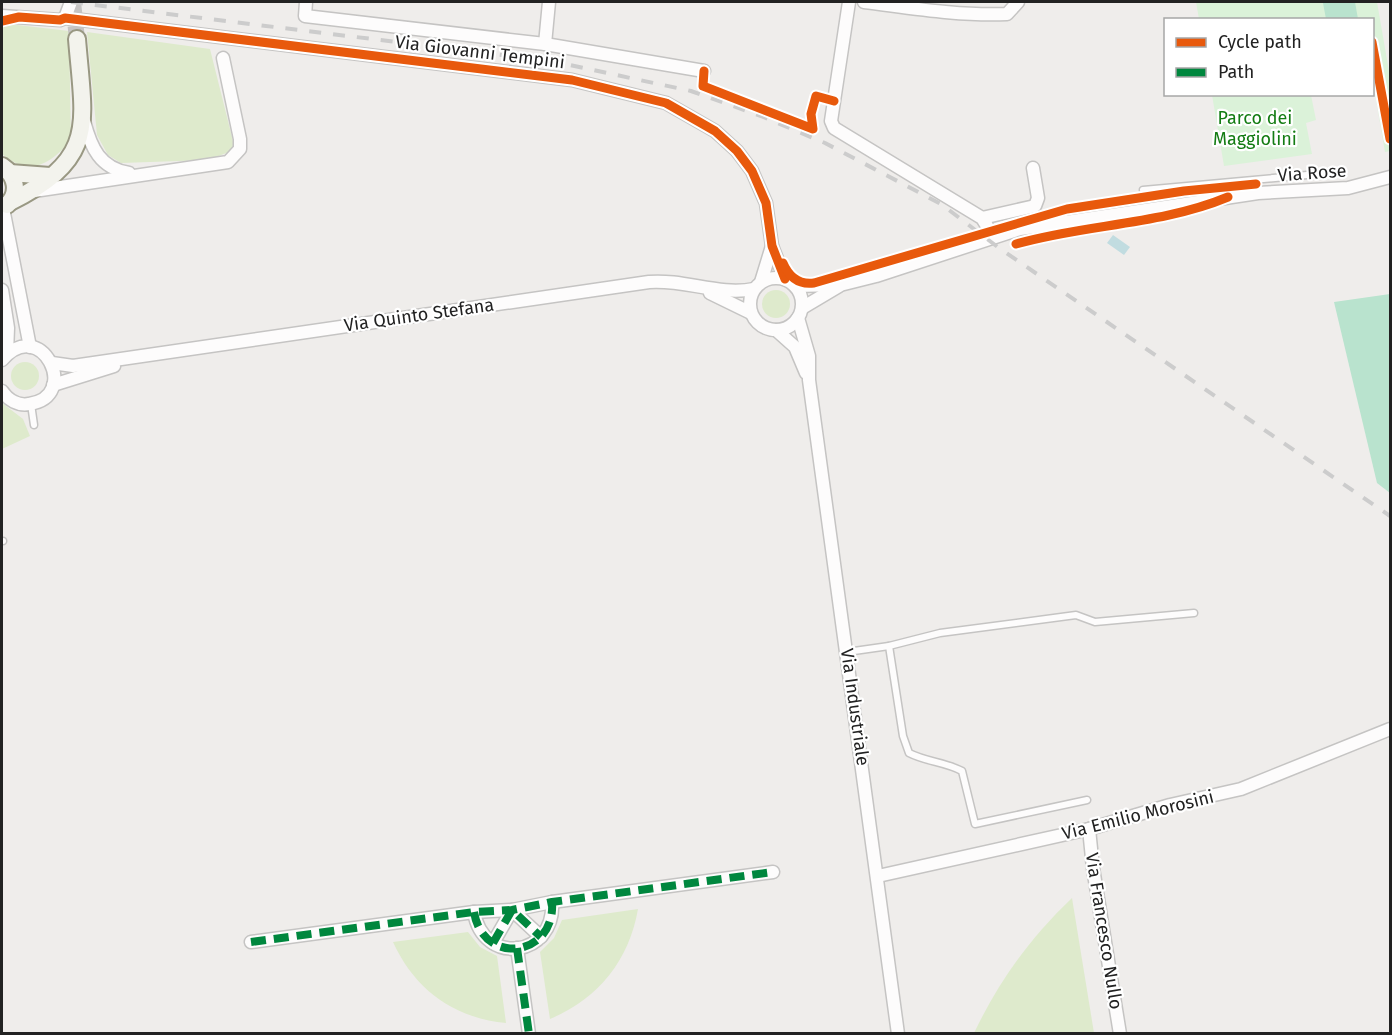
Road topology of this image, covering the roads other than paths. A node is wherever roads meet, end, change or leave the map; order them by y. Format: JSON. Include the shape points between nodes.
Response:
{"nodes":[{"id":1,"x":71,"y":2,"type":"edge"},
{"id":2,"x":306,"y":2,"type":"edge"},
{"id":3,"x":549,"y":2,"type":"edge"},
{"id":4,"x":849,"y":2,"type":"edge"},
{"id":5,"x":864,"y":2,"type":"edge"},
{"id":6,"x":957,"y":2,"type":"edge"},
{"id":7,"x":1018,"y":2,"type":"edge"},
{"id":8,"x":954,"y":14,"type":"junction"},
{"id":9,"x":2,"y":16,"type":"edge"},
{"id":10,"x":19,"y":17,"type":"junction"},
{"id":11,"x":65,"y":18,"type":"junction"},
{"id":12,"x":2,"y":21,"type":"edge"},
{"id":13,"x":77,"y":39,"type":"tunnel mouth"},
{"id":14,"x":545,"y":44,"type":"junction"},
{"id":15,"x":223,"y":58,"type":"dead end"},
{"id":16,"x":704,"y":71,"type":"dead end"},
{"id":17,"x":84,"y":121,"type":"junction"},
{"id":18,"x":1033,"y":168,"type":"dead end"},
{"id":19,"x":6,"y":169,"type":"edge"},
{"id":20,"x":139,"y":174,"type":"junction"},
{"id":21,"x":1307,"y":175,"type":"dead end"},
{"id":22,"x":50,"y":176,"type":"junction"},
{"id":23,"x":1390,"y":177,"type":"edge"},
{"id":24,"x":1238,"y":181,"type":"junction"},
{"id":25,"x":1143,"y":190,"type":"dead end"},
{"id":26,"x":30,"y":192,"type":"junction"},
{"id":27,"x":1242,"y":195,"type":"junction"},
{"id":28,"x":5,"y":206,"type":"edge"},
{"id":29,"x":772,"y":246,"type":"junction"},
{"id":30,"x":687,"y":283,"type":"junction"},
{"id":31,"x":790,"y":283,"type":"junction"},
{"id":32,"x":840,"y":285,"type":"junction"},
{"id":33,"x":758,"y":286,"type":"junction"},
{"id":34,"x":2,"y":290,"type":"edge"},
{"id":35,"x":751,"y":313,"type":"junction"},
{"id":36,"x":800,"y":313,"type":"junction"},
{"id":37,"x":776,"y":330,"type":"junction"},
{"id":38,"x":30,"y":347,"type":"junction"},
{"id":39,"x":152,"y":354,"type":"junction"},
{"id":40,"x":4,"y":356,"type":"edge"},
{"id":41,"x":52,"y":363,"type":"junction"},
{"id":42,"x":809,"y":380,"type":"junction"},
{"id":43,"x":53,"y":385,"type":"junction"},
{"id":44,"x":2,"y":391,"type":"edge"},
{"id":45,"x":31,"y":404,"type":"junction"},
{"id":46,"x":34,"y":425,"type":"dead end"},
{"id":47,"x":1194,"y":613,"type":"dead end"},
{"id":48,"x":889,"y":646,"type":"junction"},
{"id":49,"x":847,"y":652,"type":"junction"},
{"id":50,"x":1390,"y":729,"type":"edge"},
{"id":51,"x":1087,"y":800,"type":"dead end"},
{"id":52,"x":1089,"y":829,"type":"junction"},
{"id":53,"x":773,"y":872,"type":"dead end"},
{"id":54,"x":878,"y":876,"type":"junction"},
{"id":55,"x":552,"y":902,"type":"junction"},
{"id":56,"x":512,"y":910,"type":"junction"},
{"id":57,"x":474,"y":912,"type":"junction"},
{"id":58,"x":541,"y":937,"type":"junction"},
{"id":59,"x":251,"y":942,"type":"dead end"},
{"id":60,"x":493,"y":943,"type":"junction"},
{"id":61,"x":517,"y":948,"type":"junction"},
{"id":62,"x":529,"y":1034,"type":"edge"},
{"id":63,"x":898,"y":1034,"type":"edge"},
{"id":64,"x":1120,"y":1034,"type":"edge"}],
"edges":[{"from":1,"to":11,"type":"street"},
{"from":2,"to":14,"type":"street","via":[[305,16]]},
{"from":3,"to":14,"type":"street"},
{"from":4,"to":18,"type":"street","via":[[831,120],[838,132],[985,222],[1035,206],[1038,198]]},
{"from":5,"to":8,"type":"street"},
{"from":6,"to":8,"type":"street"},
{"from":7,"to":8,"type":"street","via":[[1007,14]]},
{"from":9,"to":10,"type":"street","name":"Via Giovanni Tempini"},
{"from":10,"to":11,"type":"street","name":"Via Giovanni Tempini"},
{"from":10,"to":12,"type":"street"},
{"from":11,"to":29,"type":"street","name":"Via Giovanni Tempini","via":[[572,80],[666,103],[715,131],[752,171],[766,204]]},
{"from":13,"to":17,"type":"main road"},
{"from":14,"to":16,"type":"street"},
{"from":15,"to":20,"type":"street","via":[[240,140],[236,156],[228,162]]},
{"from":17,"to":20,"type":"street","via":[[89,143],[102,161],[118,171]]},
{"from":17,"to":22,"type":"main road","via":[[77,147]]},
{"from":19,"to":22,"type":"main road"},
{"from":19,"to":28,"type":"main road","via":[[15,187]]},
{"from":20,"to":26,"type":"street"},
{"from":21,"to":24,"type":"lane"},
{"from":22,"to":26,"type":"main road"},
{"from":23,"to":27,"type":"street","name":"Via Rose","via":[[1348,188]]},
{"from":24,"to":25,"type":"lane"},
{"from":24,"to":27,"type":"lane"},
{"from":26,"to":28,"type":"main road"},
{"from":27,"to":32,"type":"street","name":"Via Rose","via":[[1020,229]]},
{"from":28,"to":38,"type":"street"},
{"from":29,"to":31,"type":"street","name":"Via Giovanni Tempini"},
{"from":29,"to":33,"type":"street","name":"Via Giovanni Tempini"},
{"from":30,"to":33,"type":"street","name":"Via Quinto Stefana","via":[[728,291]]},
{"from":30,"to":35,"type":"street","name":"Via Quinto Stefana"},
{"from":30,"to":39,"type":"street","name":"Via Quinto Stefana","via":[[649,282]]},
{"from":31,"to":32,"type":"street","name":"Via Rose"},
{"from":31,"to":33,"type":"street","via":[[768,279]]},
{"from":31,"to":36,"type":"street","via":[[801,296]]},
{"from":32,"to":36,"type":"street","name":"Via Rose"},
{"from":33,"to":35,"type":"street","via":[[751,297]]},
{"from":34,"to":40,"type":"street","via":[[8,328]]},
{"from":35,"to":37,"type":"street","via":[[761,326]]},
{"from":36,"to":37,"type":"street","via":[[792,325]]},
{"from":36,"to":42,"type":"street","name":"Via Industriale","via":[[809,356]]},
{"from":37,"to":42,"type":"street","name":"Via Industriale","via":[[795,347]]},
{"from":38,"to":40,"type":"street"},
{"from":38,"to":41,"type":"street"},
{"from":39,"to":41,"type":"street","name":"Via Quinto Stefana","via":[[73,366]]},
{"from":39,"to":43,"type":"street","name":"Via Quinto Stefana"},
{"from":41,"to":43,"type":"street"},
{"from":42,"to":49,"type":"street","name":"Via Industriale"},
{"from":43,"to":45,"type":"street","via":[[45,398]]},
{"from":44,"to":45,"type":"street","via":[[12,402]]},
{"from":45,"to":46,"type":"lane"},
{"from":47,"to":48,"type":"lane","via":[[1095,622],[1076,615],[940,633]]},
{"from":48,"to":49,"type":"lane"},
{"from":48,"to":51,"type":"lane","via":[[909,753],[962,771],[975,824]]},
{"from":49,"to":54,"type":"street","name":"Via Industriale"},
{"from":50,"to":52,"type":"street","name":"Via Emilio Morosini","via":[[1241,789]]},
{"from":52,"to":54,"type":"street","name":"Via Emilio Morosini"},
{"from":52,"to":64,"type":"street","name":"Via Francesco Nullo"},
{"from":53,"to":55,"type":"street"},
{"from":54,"to":63,"type":"street","name":"Via Industriale"},
{"from":55,"to":56,"type":"street"},
{"from":55,"to":58,"type":"street","via":[[551,918]]},
{"from":56,"to":57,"type":"street"},
{"from":56,"to":58,"type":"street"},
{"from":56,"to":60,"type":"street"},
{"from":57,"to":59,"type":"street"},
{"from":57,"to":60,"type":"street","via":[[478,928]]},
{"from":58,"to":61,"type":"street"},
{"from":60,"to":61,"type":"street"},
{"from":61,"to":62,"type":"street"}]}
